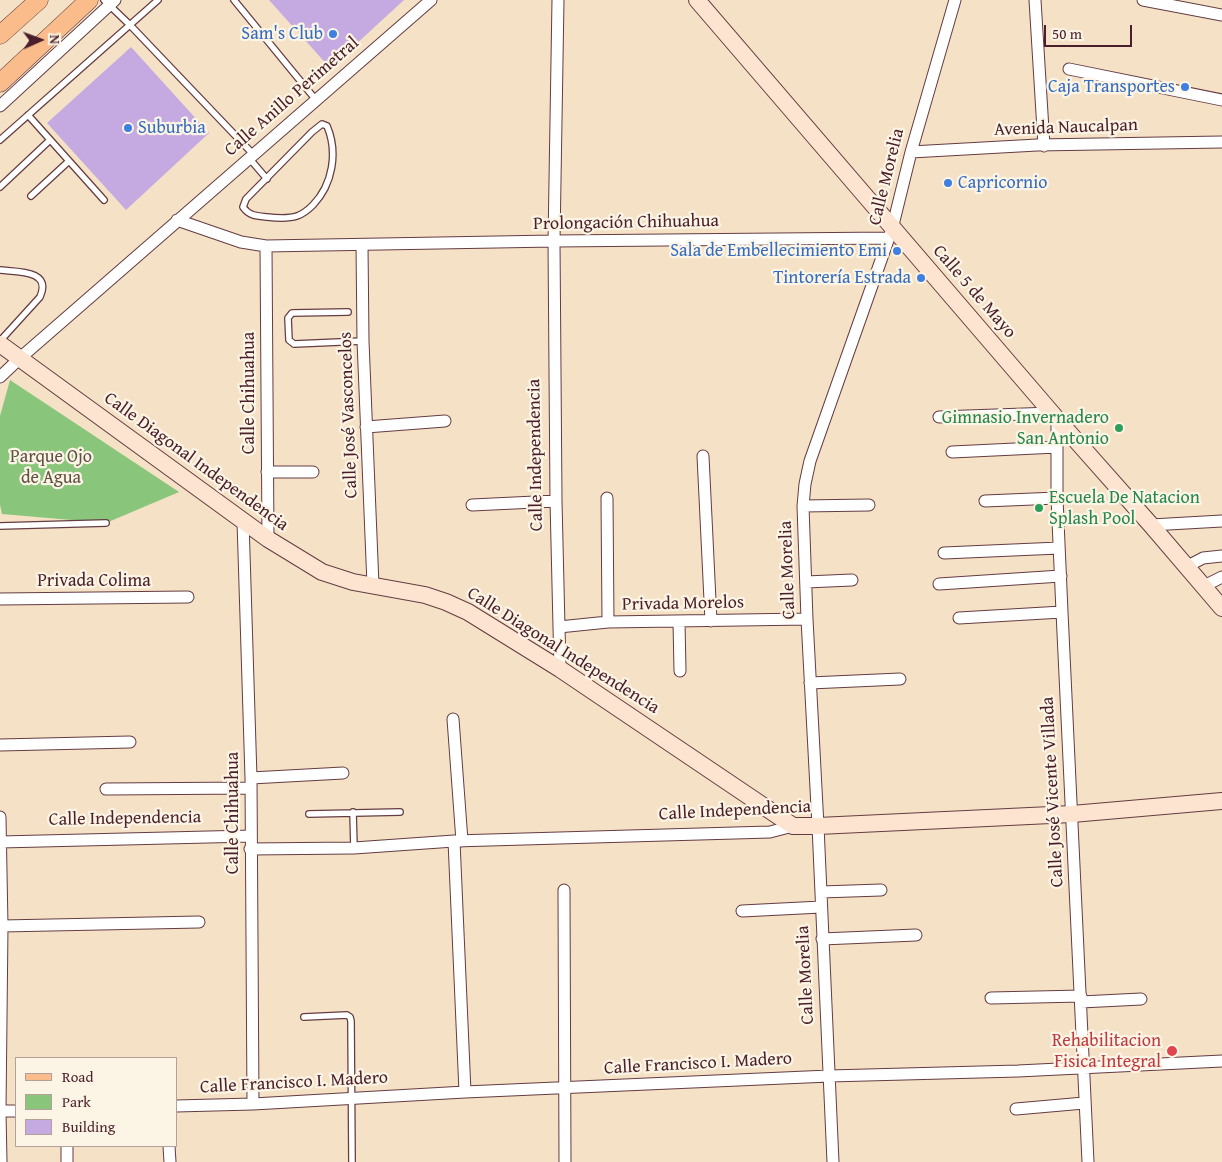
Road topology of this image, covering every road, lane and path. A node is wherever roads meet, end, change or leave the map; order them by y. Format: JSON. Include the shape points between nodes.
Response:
{"nodes":[{"id":1,"x":89,"y":0,"type":"edge"},
{"id":2,"x":158,"y":0,"type":"edge"},
{"id":3,"x":234,"y":0,"type":"edge"},
{"id":4,"x":430,"y":0,"type":"edge"},
{"id":5,"x":558,"y":0,"type":"edge"},
{"id":6,"x":697,"y":0,"type":"edge"},
{"id":7,"x":955,"y":0,"type":"edge"},
{"id":8,"x":1035,"y":0,"type":"edge"},
{"id":9,"x":1143,"y":0,"type":"edge"},
{"id":10,"x":35,"y":1,"type":"edge"},
{"id":11,"x":110,"y":2,"type":"edge"},
{"id":12,"x":1222,"y":15,"type":"edge"},
{"id":13,"x":130,"y":25,"type":"junction"},
{"id":14,"x":0,"y":35,"type":"edge"},
{"id":15,"x":1069,"y":68,"type":"dead end"},
{"id":16,"x":0,"y":83,"type":"edge"},
{"id":17,"x":316,"y":100,"type":"junction"},
{"id":18,"x":1222,"y":100,"type":"edge"},
{"id":19,"x":0,"y":106,"type":"edge"},
{"id":20,"x":28,"y":115,"type":"junction"},
{"id":21,"x":0,"y":140,"type":"edge"},
{"id":22,"x":50,"y":140,"type":"junction"},
{"id":23,"x":1222,"y":142,"type":"edge"},
{"id":24,"x":1044,"y":146,"type":"junction"},
{"id":25,"x":911,"y":152,"type":"junction"},
{"id":26,"x":251,"y":156,"type":"junction"},
{"id":27,"x":69,"y":162,"type":"junction"},
{"id":28,"x":267,"y":179,"type":"junction"},
{"id":29,"x":0,"y":187,"type":"edge"},
{"id":30,"x":31,"y":196,"type":"dead end"},
{"id":31,"x":104,"y":200,"type":"dead end"},
{"id":32,"x":176,"y":220,"type":"junction"},
{"id":33,"x":891,"y":233,"type":"junction"},
{"id":34,"x":554,"y":241,"type":"junction"},
{"id":35,"x":362,"y":245,"type":"junction"},
{"id":36,"x":266,"y":246,"type":"junction"},
{"id":37,"x":0,"y":270,"type":"edge"},
{"id":38,"x":348,"y":312,"type":"dead end"},
{"id":39,"x":0,"y":340,"type":"edge"},
{"id":40,"x":362,"y":341,"type":"junction"},
{"id":41,"x":0,"y":344,"type":"edge"},
{"id":42,"x":19,"y":358,"type":"junction"},
{"id":43,"x":0,"y":377,"type":"edge"},
{"id":44,"x":1054,"y":416,"type":"junction"},
{"id":45,"x":939,"y":417,"type":"dead end"},
{"id":46,"x":445,"y":421,"type":"dead end"},
{"id":47,"x":366,"y":427,"type":"junction"},
{"id":48,"x":1057,"y":447,"type":"junction"},
{"id":49,"x":952,"y":452,"type":"dead end"},
{"id":50,"x":703,"y":456,"type":"dead end"},
{"id":51,"x":267,"y":472,"type":"junction"},
{"id":52,"x":313,"y":472,"type":"dead end"},
{"id":53,"x":607,"y":498,"type":"dead end"},
{"id":54,"x":1057,"y":498,"type":"junction"},
{"id":55,"x":985,"y":501,"type":"dead end"},
{"id":56,"x":556,"y":502,"type":"junction"},
{"id":57,"x":869,"y":505,"type":"dead end"},
{"id":58,"x":472,"y":506,"type":"dead end"},
{"id":59,"x":803,"y":506,"type":"junction"},
{"id":60,"x":243,"y":521,"type":"junction"},
{"id":61,"x":1222,"y":521,"type":"edge"},
{"id":62,"x":106,"y":523,"type":"dead end"},
{"id":63,"x":1151,"y":525,"type":"junction"},
{"id":64,"x":0,"y":526,"type":"edge"},
{"id":65,"x":268,"y":539,"type":"junction"},
{"id":66,"x":1060,"y":548,"type":"junction"},
{"id":67,"x":944,"y":553,"type":"dead end"},
{"id":68,"x":1222,"y":556,"type":"edge"},
{"id":69,"x":1186,"y":567,"type":"junction"},
{"id":70,"x":1061,"y":576,"type":"junction"},
{"id":71,"x":1222,"y":577,"type":"edge"},
{"id":72,"x":852,"y":580,"type":"dead end"},
{"id":73,"x":806,"y":582,"type":"junction"},
{"id":74,"x":373,"y":584,"type":"junction"},
{"id":75,"x":939,"y":584,"type":"dead end"},
{"id":76,"x":1204,"y":586,"type":"junction"},
{"id":77,"x":188,"y":598,"type":"dead end"},
{"id":78,"x":0,"y":599,"type":"edge"},
{"id":79,"x":1222,"y":608,"type":"edge"},
{"id":80,"x":1062,"y":612,"type":"junction"},
{"id":81,"x":959,"y":618,"type":"dead end"},
{"id":82,"x":807,"y":619,"type":"junction"},
{"id":83,"x":711,"y":621,"type":"junction"},
{"id":84,"x":608,"y":622,"type":"junction"},
{"id":85,"x":679,"y":622,"type":"junction"},
{"id":86,"x":559,"y":627,"type":"junction"},
{"id":87,"x":560,"y":669,"type":"junction"},
{"id":88,"x":680,"y":671,"type":"dead end"},
{"id":89,"x":900,"y":679,"type":"dead end"},
{"id":90,"x":810,"y":683,"type":"junction"},
{"id":91,"x":453,"y":719,"type":"dead end"},
{"id":92,"x":130,"y":742,"type":"dead end"},
{"id":93,"x":0,"y":745,"type":"edge"},
{"id":94,"x":343,"y":772,"type":"dead end"},
{"id":95,"x":251,"y":783,"type":"junction"},
{"id":96,"x":106,"y":789,"type":"dead end"},
{"id":97,"x":1222,"y":801,"type":"edge"},
{"id":98,"x":354,"y":812,"type":"junction"},
{"id":99,"x":400,"y":812,"type":"dead end"},
{"id":100,"x":309,"y":814,"type":"dead end"},
{"id":101,"x":1072,"y":814,"type":"junction"},
{"id":102,"x":0,"y":817,"type":"edge"},
{"id":103,"x":793,"y":826,"type":"junction"},
{"id":104,"x":818,"y":826,"type":"junction"},
{"id":105,"x":250,"y":836,"type":"junction"},
{"id":106,"x":458,"y":841,"type":"junction"},
{"id":107,"x":1,"y":842,"type":"edge"},
{"id":108,"x":354,"y":848,"type":"junction"},
{"id":109,"x":250,"y":849,"type":"junction"},
{"id":110,"x":564,"y":890,"type":"dead end"},
{"id":111,"x":882,"y":890,"type":"dead end"},
{"id":112,"x":821,"y":892,"type":"junction"},
{"id":113,"x":821,"y":907,"type":"junction"},
{"id":114,"x":742,"y":911,"type":"dead end"},
{"id":115,"x":200,"y":922,"type":"dead end"},
{"id":116,"x":2,"y":926,"type":"junction"},
{"id":117,"x":916,"y":935,"type":"dead end"},
{"id":118,"x":822,"y":939,"type":"junction"},
{"id":119,"x":992,"y":998,"type":"dead end"},
{"id":120,"x":1081,"y":999,"type":"junction"},
{"id":121,"x":1141,"y":999,"type":"dead end"},
{"id":122,"x":304,"y":1016,"type":"dead end"},
{"id":123,"x":1222,"y":1061,"type":"edge"},
{"id":124,"x":1083,"y":1067,"type":"junction"},
{"id":125,"x":829,"y":1076,"type":"junction"},
{"id":126,"x":566,"y":1088,"type":"junction"},
{"id":127,"x":465,"y":1092,"type":"junction"},
{"id":128,"x":352,"y":1098,"type":"junction"},
{"id":129,"x":253,"y":1104,"type":"junction"},
{"id":130,"x":1084,"y":1104,"type":"junction"},
{"id":131,"x":178,"y":1106,"type":"edge"},
{"id":132,"x":1016,"y":1109,"type":"dead end"},
{"id":133,"x":0,"y":1111,"type":"edge"},
{"id":134,"x":15,"y":1111,"type":"edge"},
{"id":135,"x":67,"y":1147,"type":"edge"},
{"id":136,"x":169,"y":1147,"type":"edge"},
{"id":137,"x":1,"y":1162,"type":"edge"},
{"id":138,"x":67,"y":1162,"type":"edge"},
{"id":139,"x":170,"y":1162,"type":"edge"},
{"id":140,"x":352,"y":1162,"type":"edge"},
{"id":141,"x":565,"y":1162,"type":"edge"},
{"id":142,"x":832,"y":1162,"type":"edge"},
{"id":143,"x":1088,"y":1162,"type":"edge"}],
"edges":[{"from":1,"to":16,"type":"main road"},
{"from":2,"to":13,"type":"lane"},
{"from":3,"to":17,"type":"lane"},
{"from":4,"to":17,"type":"street","name":"Calle Anillo Perimetral"},
{"from":5,"to":34,"type":"street","name":"Calle Independencia"},
{"from":6,"to":33,"type":"main road","name":"Calle 5 de Mayo"},
{"from":7,"to":25,"type":"street","name":"Calle Morelia"},
{"from":8,"to":24,"type":"street"},
{"from":9,"to":12,"type":"street"},
{"from":10,"to":14,"type":"main road"},
{"from":11,"to":13,"type":"lane"},
{"from":11,"to":19,"type":"street"},
{"from":13,"to":20,"type":"lane"},
{"from":13,"to":26,"type":"lane"},
{"from":15,"to":18,"type":"street"},
{"from":17,"to":26,"type":"street","name":"Calle Anillo Perimetral"},
{"from":20,"to":21,"type":"lane"},
{"from":20,"to":22,"type":"lane"},
{"from":22,"to":27,"type":"lane"},
{"from":22,"to":29,"type":"lane"},
{"from":23,"to":24,"type":"street","name":"Avenida Naucalpan"},
{"from":24,"to":25,"type":"street","name":"Avenida Naucalpan"},
{"from":25,"to":33,"type":"street","name":"Calle Morelia"},
{"from":26,"to":28,"type":"lane"},
{"from":26,"to":32,"type":"street","name":"Calle Anillo Perimetral"},
{"from":27,"to":30,"type":"lane"},
{"from":27,"to":31,"type":"lane"},
{"from":28,"to":28,"type":"lane","via":[[246,199],[243,207],[247,212],[278,218],[298,216],[308,210],[322,194],[330,177],[332,138],[327,126],[322,124],[312,132]]},
{"from":32,"to":36,"type":"street","via":[[240,242]]},
{"from":32,"to":42,"type":"street","name":"Calle Anillo Perimetral"},
{"from":33,"to":34,"type":"street","name":"Prolongación Chihuahua"},
{"from":33,"to":44,"type":"main road","name":"Calle 5 de Mayo"},
{"from":33,"to":59,"type":"street","name":"Calle Morelia","via":[[810,461]]},
{"from":34,"to":35,"type":"street","name":"Prolongación Chihuahua"},
{"from":34,"to":56,"type":"street","name":"Calle Independencia"},
{"from":35,"to":36,"type":"street"},
{"from":35,"to":40,"type":"street","name":"Calle José Vasconcelos"},
{"from":36,"to":51,"type":"street","name":"Calle Chihuahua"},
{"from":37,"to":39,"type":"lane","via":[[37,276],[43,291]]},
{"from":38,"to":40,"type":"lane","via":[[292,313],[288,318],[289,340],[294,344]]},
{"from":40,"to":47,"type":"street","name":"Calle José Vasconcelos"},
{"from":41,"to":42,"type":"main road","name":"Calle Diagonal Independencia"},
{"from":42,"to":43,"type":"street","name":"Calle Anillo Perimetral"},
{"from":42,"to":60,"type":"main road","name":"Calle Diagonal Independencia"},
{"from":44,"to":45,"type":"street"},
{"from":44,"to":48,"type":"street","name":"Calle José Vicente Villada"},
{"from":44,"to":63,"type":"main road","name":"Calle 5 de Mayo"},
{"from":46,"to":47,"type":"street"},
{"from":47,"to":74,"type":"street","name":"Calle José Vasconcelos"},
{"from":48,"to":49,"type":"street"},
{"from":48,"to":54,"type":"street","name":"Calle José Vicente Villada"},
{"from":50,"to":83,"type":"street"},
{"from":51,"to":52,"type":"street"},
{"from":51,"to":65,"type":"street","name":"Calle Chihuahua"},
{"from":53,"to":84,"type":"street"},
{"from":54,"to":55,"type":"street"},
{"from":54,"to":66,"type":"street","name":"Calle José Vicente Villada"},
{"from":56,"to":58,"type":"street"},
{"from":56,"to":86,"type":"street","name":"Calle Independencia"},
{"from":57,"to":59,"type":"street"},
{"from":59,"to":73,"type":"street","name":"Calle Morelia"},
{"from":60,"to":65,"type":"main road","name":"Calle Diagonal Independencia"},
{"from":60,"to":95,"type":"street","name":"Calle Chihuahua"},
{"from":61,"to":63,"type":"street"},
{"from":62,"to":64,"type":"lane"},
{"from":63,"to":69,"type":"main road","name":"Calle 5 de Mayo"},
{"from":65,"to":74,"type":"main road","name":"Calle Diagonal Independencia","via":[[322,572],[353,582]]},
{"from":66,"to":67,"type":"street"},
{"from":66,"to":70,"type":"street","name":"Calle José Vicente Villada"},
{"from":68,"to":69,"type":"street","via":[[1203,558]]},
{"from":69,"to":76,"type":"main road","name":"Calle 5 de Mayo"},
{"from":70,"to":75,"type":"street"},
{"from":70,"to":80,"type":"street","name":"Calle José Vicente Villada"},
{"from":71,"to":76,"type":"street"},
{"from":72,"to":73,"type":"street"},
{"from":73,"to":82,"type":"street","name":"Calle Morelia"},
{"from":74,"to":87,"type":"main road","name":"Calle Diagonal Independencia","via":[[446,602],[468,612]]},
{"from":76,"to":79,"type":"main road","name":"Calle 5 de Mayo"},
{"from":77,"to":78,"type":"street","name":"Privada Colima"},
{"from":80,"to":81,"type":"street"},
{"from":80,"to":101,"type":"street","name":"Calle José Vicente Villada"},
{"from":82,"to":83,"type":"street","name":"Privada Morelos"},
{"from":82,"to":90,"type":"street","name":"Calle Morelia"},
{"from":83,"to":85,"type":"street","name":"Privada Morelos"},
{"from":84,"to":85,"type":"street","name":"Privada Morelos"},
{"from":84,"to":86,"type":"street","name":"Privada Morelos"},
{"from":85,"to":88,"type":"street"},
{"from":86,"to":87,"type":"street","name":"Calle Independencia"},
{"from":87,"to":103,"type":"main road","name":"Calle Diagonal Independencia"},
{"from":89,"to":90,"type":"street"},
{"from":90,"to":104,"type":"street","name":"Calle Morelia"},
{"from":91,"to":106,"type":"street"},
{"from":92,"to":93,"type":"street"},
{"from":94,"to":95,"type":"street"},
{"from":95,"to":96,"type":"street"},
{"from":95,"to":105,"type":"street","name":"Calle Chihuahua"},
{"from":97,"to":101,"type":"main road","name":"Calle Independencia"},
{"from":98,"to":99,"type":"lane"},
{"from":98,"to":100,"type":"lane"},
{"from":98,"to":108,"type":"lane"},
{"from":101,"to":104,"type":"main road","name":"Calle Independencia"},
{"from":101,"to":120,"type":"street","name":"Calle José Vicente Villada"},
{"from":102,"to":107,"type":"street"},
{"from":103,"to":104,"type":"main road","name":"Calle Independencia"},
{"from":103,"to":106,"type":"street","name":"Calle Independencia","via":[[770,832]]},
{"from":104,"to":112,"type":"street","name":"Calle Morelia"},
{"from":105,"to":107,"type":"street","name":"Calle Independencia"},
{"from":105,"to":109,"type":"street","name":"Calle Chihuahua"},
{"from":106,"to":108,"type":"street","name":"Calle Independencia"},
{"from":106,"to":127,"type":"street"},
{"from":107,"to":116,"type":"street"},
{"from":108,"to":109,"type":"street","name":"Calle Independencia"},
{"from":109,"to":129,"type":"street","name":"Calle Chihuahua"},
{"from":110,"to":126,"type":"street"},
{"from":111,"to":112,"type":"street"},
{"from":112,"to":113,"type":"street","name":"Calle Morelia"},
{"from":113,"to":114,"type":"street"},
{"from":113,"to":118,"type":"street","name":"Calle Morelia"},
{"from":115,"to":116,"type":"street"},
{"from":116,"to":133,"type":"street"},
{"from":117,"to":118,"type":"street"},
{"from":118,"to":125,"type":"street","name":"Calle Morelia"},
{"from":119,"to":120,"type":"street"},
{"from":120,"to":121,"type":"street"},
{"from":120,"to":124,"type":"street","name":"Calle José Vicente Villada"},
{"from":122,"to":128,"type":"lane","via":[[350,1017]]},
{"from":123,"to":124,"type":"street","name":"Calle Francisco I. Madero"},
{"from":124,"to":125,"type":"street","name":"Calle Francisco I. Madero"},
{"from":124,"to":130,"type":"street","name":"Calle José Vicente Villada"},
{"from":125,"to":126,"type":"street","name":"Calle Francisco I. Madero"},
{"from":125,"to":142,"type":"street","name":"Calle Morelia"},
{"from":126,"to":127,"type":"street","name":"Calle Francisco I. Madero"},
{"from":126,"to":141,"type":"street"},
{"from":127,"to":128,"type":"street","name":"Calle Francisco I. Madero"},
{"from":128,"to":129,"type":"street","name":"Calle Francisco I. Madero"},
{"from":128,"to":140,"type":"lane"},
{"from":129,"to":131,"type":"street","name":"Calle Francisco I. Madero"},
{"from":130,"to":132,"type":"street"},
{"from":130,"to":143,"type":"street","name":"Calle José Vicente Villada"},
{"from":133,"to":134,"type":"street"},
{"from":133,"to":137,"type":"street"},
{"from":135,"to":138,"type":"street"},
{"from":136,"to":139,"type":"street"}]}
